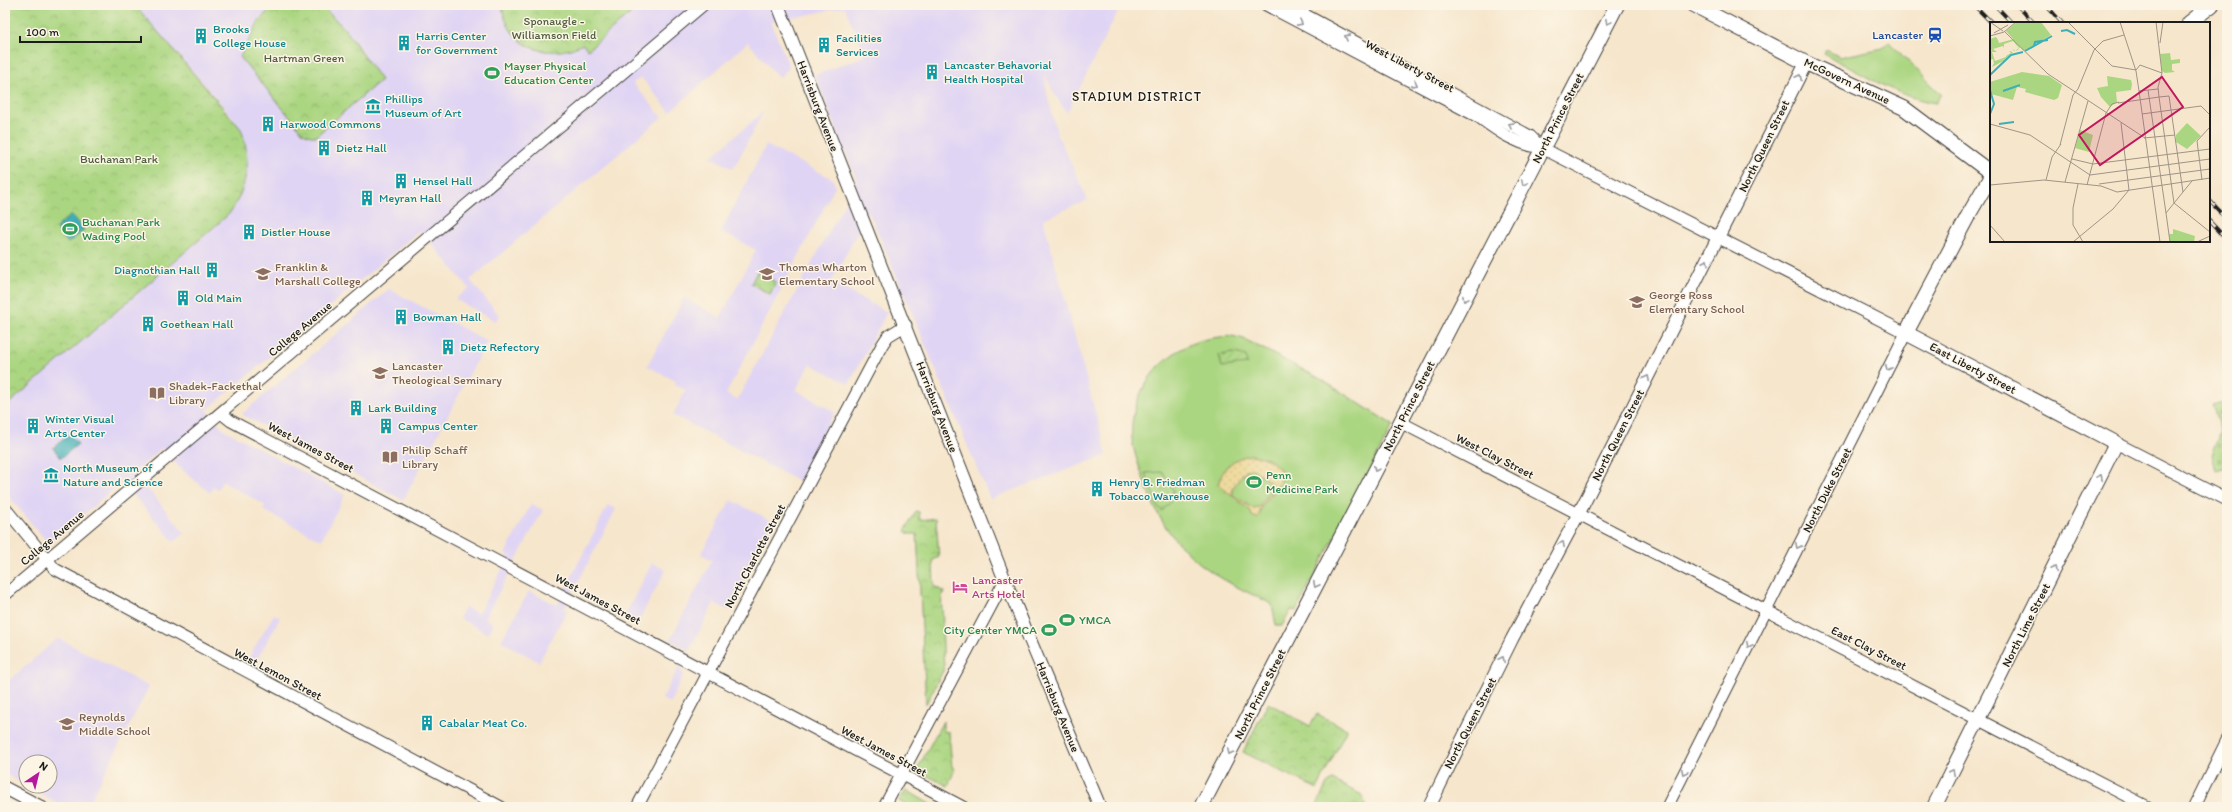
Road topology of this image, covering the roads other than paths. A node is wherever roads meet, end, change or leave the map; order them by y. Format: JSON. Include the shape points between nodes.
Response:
{"nodes":[{"id":1,"x":703,"y":5,"type":"edge"},
{"id":2,"x":778,"y":5,"type":"edge"},
{"id":3,"x":1266,"y":5,"type":"edge"},
{"id":4,"x":1287,"y":5,"type":"edge"},
{"id":5,"x":1617,"y":5,"type":"edge"},
{"id":6,"x":1694,"y":5,"type":"edge"},
{"id":7,"x":2212,"y":5,"type":"edge"},
{"id":8,"x":2190,"y":22,"type":"edge"},
{"id":9,"x":1806,"y":63,"type":"junction"},
{"id":10,"x":1542,"y":148,"type":"junction"},
{"id":11,"x":1990,"y":172,"type":"edge"},
{"id":12,"x":1990,"y":178,"type":"edge"},
{"id":13,"x":1718,"y":237,"type":"junction"},
{"id":14,"x":906,"y":325,"type":"junction"},
{"id":15,"x":1906,"y":333,"type":"junction"},
{"id":16,"x":221,"y":413,"type":"junction"},
{"id":17,"x":1400,"y":422,"type":"junction"},
{"id":18,"x":2116,"y":443,"type":"junction"},
{"id":19,"x":2227,"y":500,"type":"edge"},
{"id":20,"x":5,"y":508,"type":"edge"},
{"id":21,"x":1578,"y":513,"type":"junction"},
{"id":22,"x":48,"y":559,"type":"junction"},
{"id":23,"x":1005,"y":580,"type":"junction"},
{"id":24,"x":5,"y":595,"type":"edge"},
{"id":25,"x":1766,"y":610,"type":"junction"},
{"id":26,"x":708,"y":672,"type":"junction"},
{"id":27,"x":1978,"y":719,"type":"junction"},
{"id":28,"x":2227,"y":740,"type":"edge"},
{"id":29,"x":902,"y":775,"type":"junction"},
{"id":30,"x":5,"y":788,"type":"edge"},
{"id":31,"x":41,"y":807,"type":"edge"},
{"id":32,"x":501,"y":807,"type":"edge"},
{"id":33,"x":637,"y":807,"type":"edge"},
{"id":34,"x":884,"y":807,"type":"edge"},
{"id":35,"x":962,"y":807,"type":"edge"},
{"id":36,"x":1100,"y":807,"type":"edge"},
{"id":37,"x":1201,"y":807,"type":"edge"},
{"id":38,"x":1429,"y":807,"type":"edge"},
{"id":39,"x":1666,"y":807,"type":"edge"},
{"id":40,"x":1934,"y":807,"type":"edge"},
{"id":41,"x":2148,"y":807,"type":"edge"},
{"id":42,"x":2194,"y":807,"type":"edge"}],
"edges":[{"from":1,"to":16,"type":"main road","name":"College Avenue"},
{"from":2,"to":14,"type":"main road","name":"Harrisburg Avenue"},
{"from":3,"to":10,"type":"main road","name":"West Liberty Street","one_way":true,"via":[[1480,118],[1524,146]]},
{"from":10,"to":4,"type":"main road","name":"West Liberty Street","one_way":true,"via":[[1530,136]]},
{"from":5,"to":10,"type":"highway","name":"North Prince Street","one_way":true},
{"from":6,"to":9,"type":"highway","name":"McGovern Avenue"},
{"from":7,"to":8,"type":"highway"},
{"from":9,"to":11,"type":"highway","name":"McGovern Avenue","via":[[1904,108]]},
{"from":13,"to":9,"type":"main road","name":"North Queen Street","one_way":true},
{"from":10,"to":13,"type":"main road","name":"West Liberty Street"},
{"from":10,"to":17,"type":"highway","name":"North Prince Street","one_way":true},
{"from":12,"to":15,"type":"highway","name":"North Duke Street"},
{"from":13,"to":15,"type":"main road","name":"East Liberty Street"},
{"from":21,"to":13,"type":"main road","name":"North Queen Street","one_way":true},
{"from":14,"to":23,"type":"main road","name":"Harrisburg Avenue"},
{"from":14,"to":26,"type":"main road","name":"North Charlotte Street","via":[[892,333],[882,345]]},
{"from":15,"to":18,"type":"highway","name":"East Liberty Street"},
{"from":15,"to":25,"type":"main road","name":"North Duke Street","one_way":true},
{"from":16,"to":22,"type":"main road","name":"College Avenue"},
{"from":16,"to":26,"type":"main road","name":"West James Street","via":[[231,421]]},
{"from":17,"to":21,"type":"main road","name":"West Clay Street"},
{"from":17,"to":37,"type":"highway","name":"North Prince Street","one_way":true},
{"from":18,"to":19,"type":"main road","name":"East Liberty Street"},
{"from":27,"to":18,"type":"highway","name":"North Lime Street","one_way":true},
{"from":20,"to":22,"type":"main road","name":"West Lemon Street"},
{"from":21,"to":25,"type":"main road","name":"East Clay Street"},
{"from":38,"to":21,"type":"main road","name":"North Queen Street","one_way":true},
{"from":22,"to":24,"type":"main road","name":"College Avenue"},
{"from":22,"to":32,"type":"main road","name":"West Lemon Street","via":[[55,569],[93,590]]},
{"from":23,"to":29,"type":"main road"},
{"from":23,"to":36,"type":"main road","name":"Harrisburg Avenue"},
{"from":25,"to":27,"type":"main road","name":"East Clay Street"},
{"from":25,"to":39,"type":"main road","name":"North Duke Street","one_way":true},
{"from":26,"to":29,"type":"main road","name":"West James Street"},
{"from":26,"to":33,"type":"main road","name":"North Charlotte Street"},
{"from":40,"to":27,"type":"highway","name":"North Lime Street","one_way":true},
{"from":27,"to":41,"type":"main road","name":"East Clay Street"},
{"from":28,"to":42,"type":"main road"},
{"from":29,"to":34,"type":"main road"},
{"from":29,"to":35,"type":"main road","name":"West James Street"},
{"from":30,"to":31,"type":"main road"}]}
